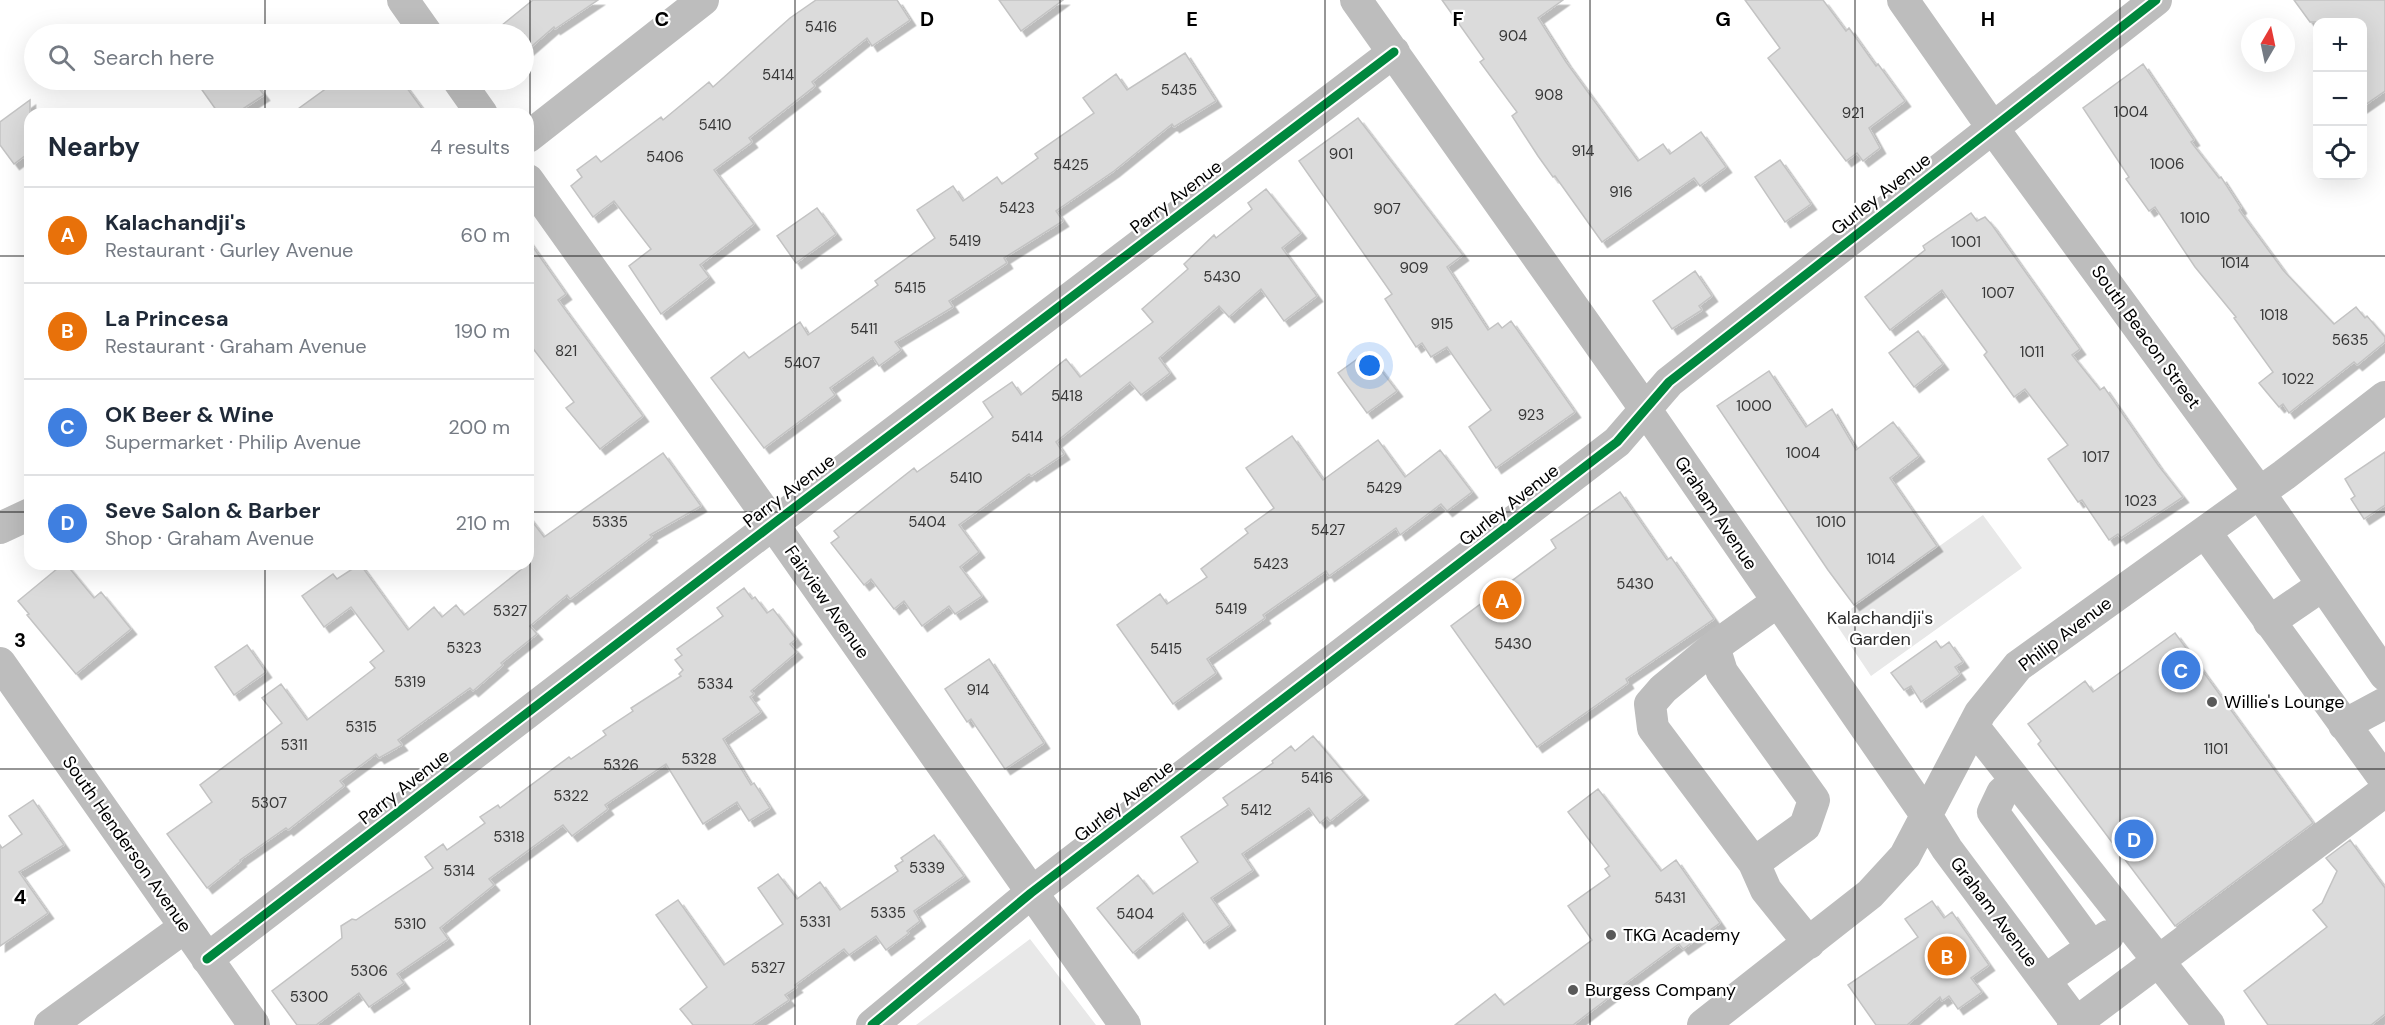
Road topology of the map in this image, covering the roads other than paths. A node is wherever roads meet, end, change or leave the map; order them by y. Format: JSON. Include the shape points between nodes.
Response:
{"nodes":[{"id":1,"x":403,"y":0,"type":"edge"},
{"id":2,"x":703,"y":0,"type":"edge"},
{"id":3,"x":1356,"y":0,"type":"edge"},
{"id":4,"x":1904,"y":0,"type":"edge"},
{"id":5,"x":2156,"y":0,"type":"edge"},
{"id":6,"x":420,"y":24,"type":"edge"},
{"id":7,"x":1394,"y":52,"type":"junction"},
{"id":8,"x":465,"y":90,"type":"edge"},
{"id":9,"x":478,"y":108,"type":"edge"},
{"id":10,"x":1992,"y":127,"type":"junction"},
{"id":11,"x":534,"y":131,"type":"edge"},
{"id":12,"x":534,"y":188,"type":"edge"},
{"id":13,"x":2385,"y":397,"type":"edge"},
{"id":14,"x":1646,"y":410,"type":"junction"},
{"id":15,"x":2259,"y":492,"type":"junction"},
{"id":16,"x":24,"y":517,"type":"edge"},
{"id":17,"x":773,"y":524,"type":"junction"},
{"id":18,"x":0,"y":528,"type":"edge"},
{"id":19,"x":2205,"y":532,"type":"junction"},
{"id":20,"x":2323,"y":585,"type":"junction"},
{"id":21,"x":1777,"y":602,"type":"junction"},
{"id":22,"x":2269,"y":622,"type":"junction"},
{"id":23,"x":1714,"y":647,"type":"junction"},
{"id":24,"x":0,"y":663,"type":"edge"},
{"id":25,"x":2385,"y":675,"type":"edge"},
{"id":26,"x":2385,"y":703,"type":"edge"},
{"id":27,"x":2344,"y":725,"type":"junction"},
{"id":28,"x":1973,"y":726,"type":"junction"},
{"id":29,"x":2385,"y":780,"type":"edge"},
{"id":30,"x":2016,"y":781,"type":"junction"},
{"id":31,"x":2385,"y":791,"type":"edge"},
{"id":32,"x":1926,"y":815,"type":"junction"},
{"id":33,"x":1754,"y":863,"type":"junction"},
{"id":34,"x":1031,"y":893,"type":"junction"},
{"id":35,"x":2127,"y":923,"type":"junction"},
{"id":36,"x":185,"y":927,"type":"junction"},
{"id":37,"x":1809,"y":942,"type":"junction"},
{"id":38,"x":2092,"y":947,"type":"junction"},
{"id":39,"x":207,"y":959,"type":"junction"},
{"id":40,"x":2157,"y":960,"type":"junction"},
{"id":41,"x":2044,"y":980,"type":"junction"},
{"id":42,"x":2076,"y":1024,"type":"edge"},
{"id":43,"x":50,"y":1025,"type":"edge"},
{"id":44,"x":254,"y":1025,"type":"edge"},
{"id":45,"x":872,"y":1025,"type":"edge"},
{"id":46,"x":1125,"y":1025,"type":"edge"},
{"id":47,"x":1703,"y":1025,"type":"edge"},
{"id":48,"x":2209,"y":1025,"type":"edge"}],
"edges":[{"from":1,"to":6,"type":"street"},
{"from":2,"to":11,"type":"street"},
{"from":3,"to":7,"type":"street","name":"Graham Avenue"},
{"from":4,"to":10,"type":"street","name":"South Beacon Street"},
{"from":5,"to":10,"type":"street","name":"Gurley Avenue"},
{"from":7,"to":14,"type":"street","name":"Graham Avenue"},
{"from":7,"to":17,"type":"street","name":"Parry Avenue"},
{"from":8,"to":9,"type":"street"},
{"from":10,"to":14,"type":"street","name":"Gurley Avenue","via":[[1669,382]]},
{"from":10,"to":15,"type":"street","name":"South Beacon Street"},
{"from":12,"to":17,"type":"street","name":"Fairview Avenue"},
{"from":13,"to":15,"type":"street","name":"Philip Avenue"},
{"from":14,"to":21,"type":"street","name":"Graham Avenue"},
{"from":14,"to":34,"type":"street","name":"Gurley Avenue","via":[[1617,442]]},
{"from":15,"to":19,"type":"street","name":"Philip Avenue"},
{"from":15,"to":20,"type":"street","name":"South Beacon Street"},
{"from":16,"to":18,"type":"street"},
{"from":17,"to":34,"type":"street","name":"Fairview Avenue"},
{"from":17,"to":39,"type":"street","name":"Parry Avenue"},
{"from":19,"to":22,"type":"street"},
{"from":19,"to":28,"type":"street","name":"Philip Avenue","via":[[2018,666]]},
{"from":20,"to":22,"type":"street"},
{"from":20,"to":25,"type":"street","name":"South Beacon Street"},
{"from":21,"to":23,"type":"street"},
{"from":21,"to":32,"type":"street","name":"Graham Avenue"},
{"from":22,"to":27,"type":"street"},
{"from":23,"to":33,"type":"street","via":[[1722,672],[1814,800],[1805,826]]},
{"from":23,"to":33,"type":"street","via":[[1650,704],[1653,728]]},
{"from":24,"to":36,"type":"street","name":"South Henderson Avenue"},
{"from":26,"to":27,"type":"street"},
{"from":27,"to":29,"type":"street"},
{"from":28,"to":30,"type":"street"},
{"from":28,"to":32,"type":"street","name":"Philip Avenue"},
{"from":30,"to":35,"type":"street"},
{"from":30,"to":38,"type":"street","via":[[2002,793],[1993,812]]},
{"from":31,"to":40,"type":"street"},
{"from":32,"to":37,"type":"street","name":"Philip Avenue","via":[[1905,856],[1870,894]]},
{"from":32,"to":41,"type":"street","name":"Graham Avenue"},
{"from":33,"to":37,"type":"street","via":[[1766,890]]},
{"from":34,"to":45,"type":"street","name":"Gurley Avenue"},
{"from":34,"to":46,"type":"street","name":"Fairview Avenue"},
{"from":35,"to":38,"type":"street"},
{"from":35,"to":40,"type":"street"},
{"from":36,"to":39,"type":"street","name":"South Henderson Avenue"},
{"from":36,"to":43,"type":"street"},
{"from":37,"to":47,"type":"street","name":"Philip Avenue"},
{"from":38,"to":41,"type":"street"},
{"from":39,"to":44,"type":"street","name":"South Henderson Avenue"},
{"from":40,"to":42,"type":"street"},
{"from":40,"to":48,"type":"street"},
{"from":41,"to":42,"type":"street","name":"Graham Avenue"}]}
